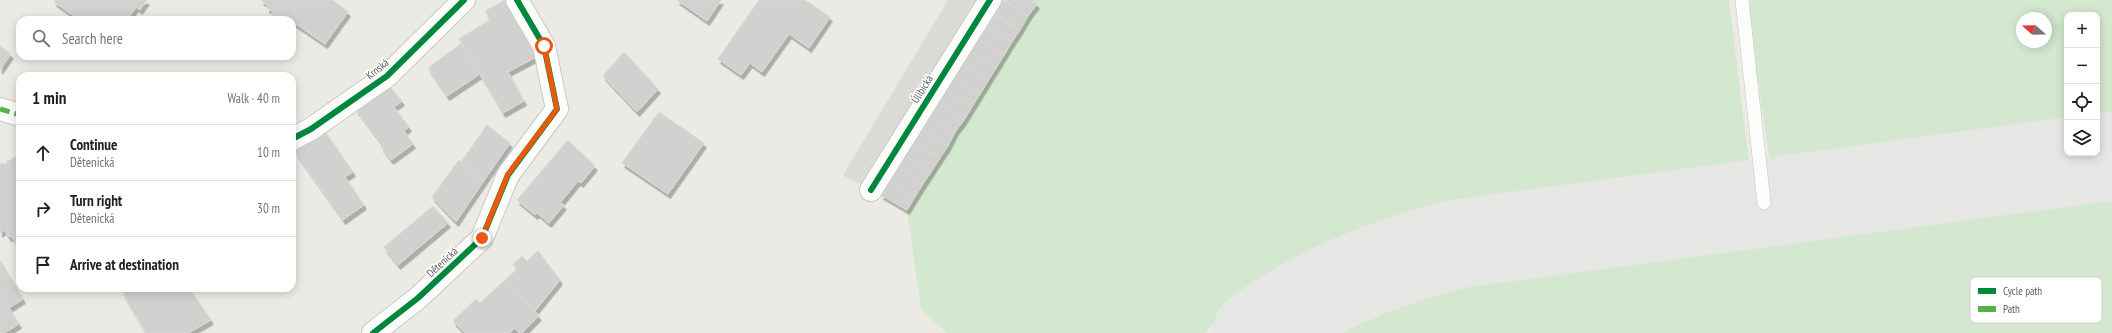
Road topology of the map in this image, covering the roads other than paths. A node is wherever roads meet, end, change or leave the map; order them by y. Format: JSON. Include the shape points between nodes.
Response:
{"nodes":[{"id":1,"x":464,"y":0,"type":"edge"},
{"id":2,"x":517,"y":0,"type":"edge"},
{"id":3,"x":990,"y":0,"type":"edge"},
{"id":4,"x":1742,"y":0,"type":"edge"},
{"id":5,"x":0,"y":109,"type":"edge"},
{"id":6,"x":16,"y":114,"type":"edge"},
{"id":7,"x":296,"y":137,"type":"edge"},
{"id":8,"x":871,"y":190,"type":"dead end"},
{"id":9,"x":1764,"y":203,"type":"dead end"},
{"id":10,"x":373,"y":333,"type":"edge"}],
"edges":[{"from":1,"to":7,"type":"street","name":"Krnská","via":[[387,76]]},
{"from":2,"to":10,"type":"street","name":"Dětenická","via":[[544,46],[557,109],[508,174],[482,238],[418,298]]},
{"from":3,"to":8,"type":"street","name":"Úlibická"},
{"from":4,"to":9,"type":"lane"},
{"from":5,"to":6,"type":"street"}]}
